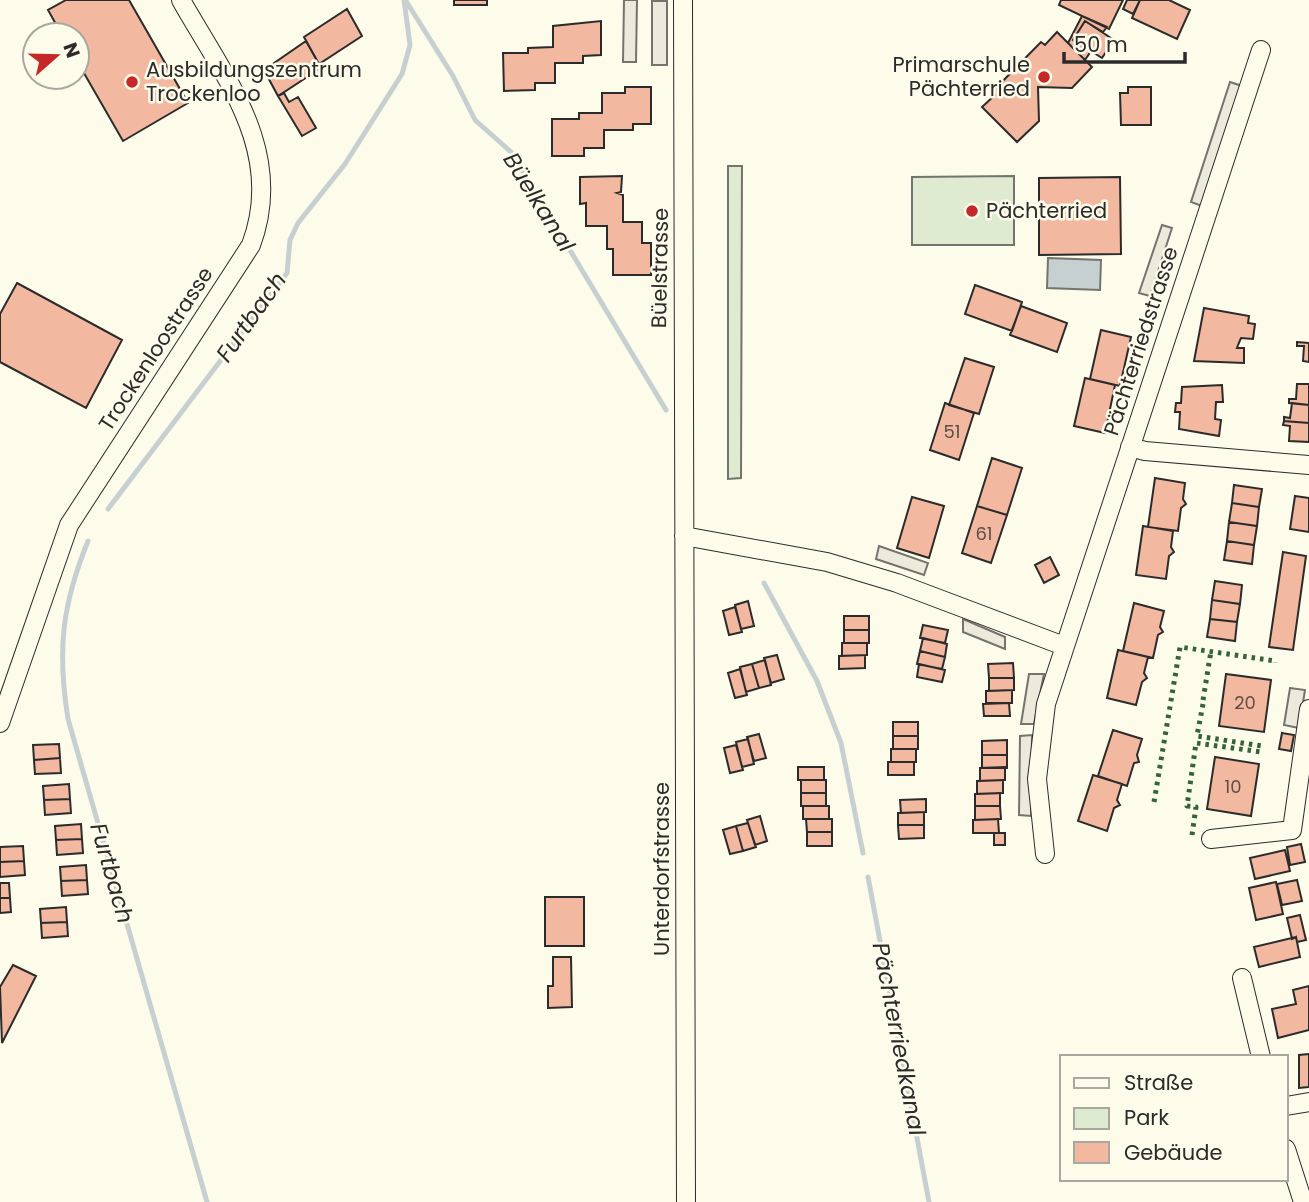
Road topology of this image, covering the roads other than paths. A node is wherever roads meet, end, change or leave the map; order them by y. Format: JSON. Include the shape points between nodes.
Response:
{"nodes":[{"id":1,"x":181,"y":0,"type":"edge"},
{"id":2,"x":683,"y":0,"type":"edge"},
{"id":3,"x":1261,"y":50,"type":"dead end"},
{"id":4,"x":1130,"y":447,"type":"junction"},
{"id":5,"x":1309,"y":465,"type":"edge"},
{"id":6,"x":684,"y":536,"type":"junction"},
{"id":7,"x":1064,"y":646,"type":"junction"},
{"id":8,"x":1309,"y":709,"type":"edge"},
{"id":9,"x":0,"y":723,"type":"edge"},
{"id":10,"x":1211,"y":839,"type":"dead end"},
{"id":11,"x":1045,"y":854,"type":"dead end"},
{"id":12,"x":1242,"y":978,"type":"dead end"},
{"id":13,"x":1261,"y":1055,"type":"edge"},
{"id":14,"x":1309,"y":1102,"type":"edge"},
{"id":15,"x":1288,"y":1106,"type":"edge"},
{"id":16,"x":1288,"y":1155,"type":"edge"},
{"id":17,"x":686,"y":1202,"type":"edge"},
{"id":18,"x":1303,"y":1202,"type":"edge"}],
"edges":[{"from":1,"to":9,"type":"street","name":"Trockenloostrasse","via":[[255,137],[262,167],[259,223],[251,245],[69,525]]},
{"from":2,"to":6,"type":"street","name":"Büelstrasse"},
{"from":3,"to":4,"type":"street","name":"Pächterriedstrasse"},
{"from":4,"to":5,"type":"street"},
{"from":4,"to":7,"type":"street","name":"Pächterriedstrasse"},
{"from":6,"to":7,"type":"street","via":[[827,562],[897,583]]},
{"from":6,"to":17,"type":"street","name":"Unterdorfstrasse"},
{"from":7,"to":11,"type":"street","name":"Pächterriedstrasse","via":[[1046,704],[1037,779]]},
{"from":8,"to":10,"type":"street","via":[[1293,830]]},
{"from":12,"to":13,"type":"street"},
{"from":14,"to":15,"type":"street"},
{"from":16,"to":18,"type":"street"}]}
